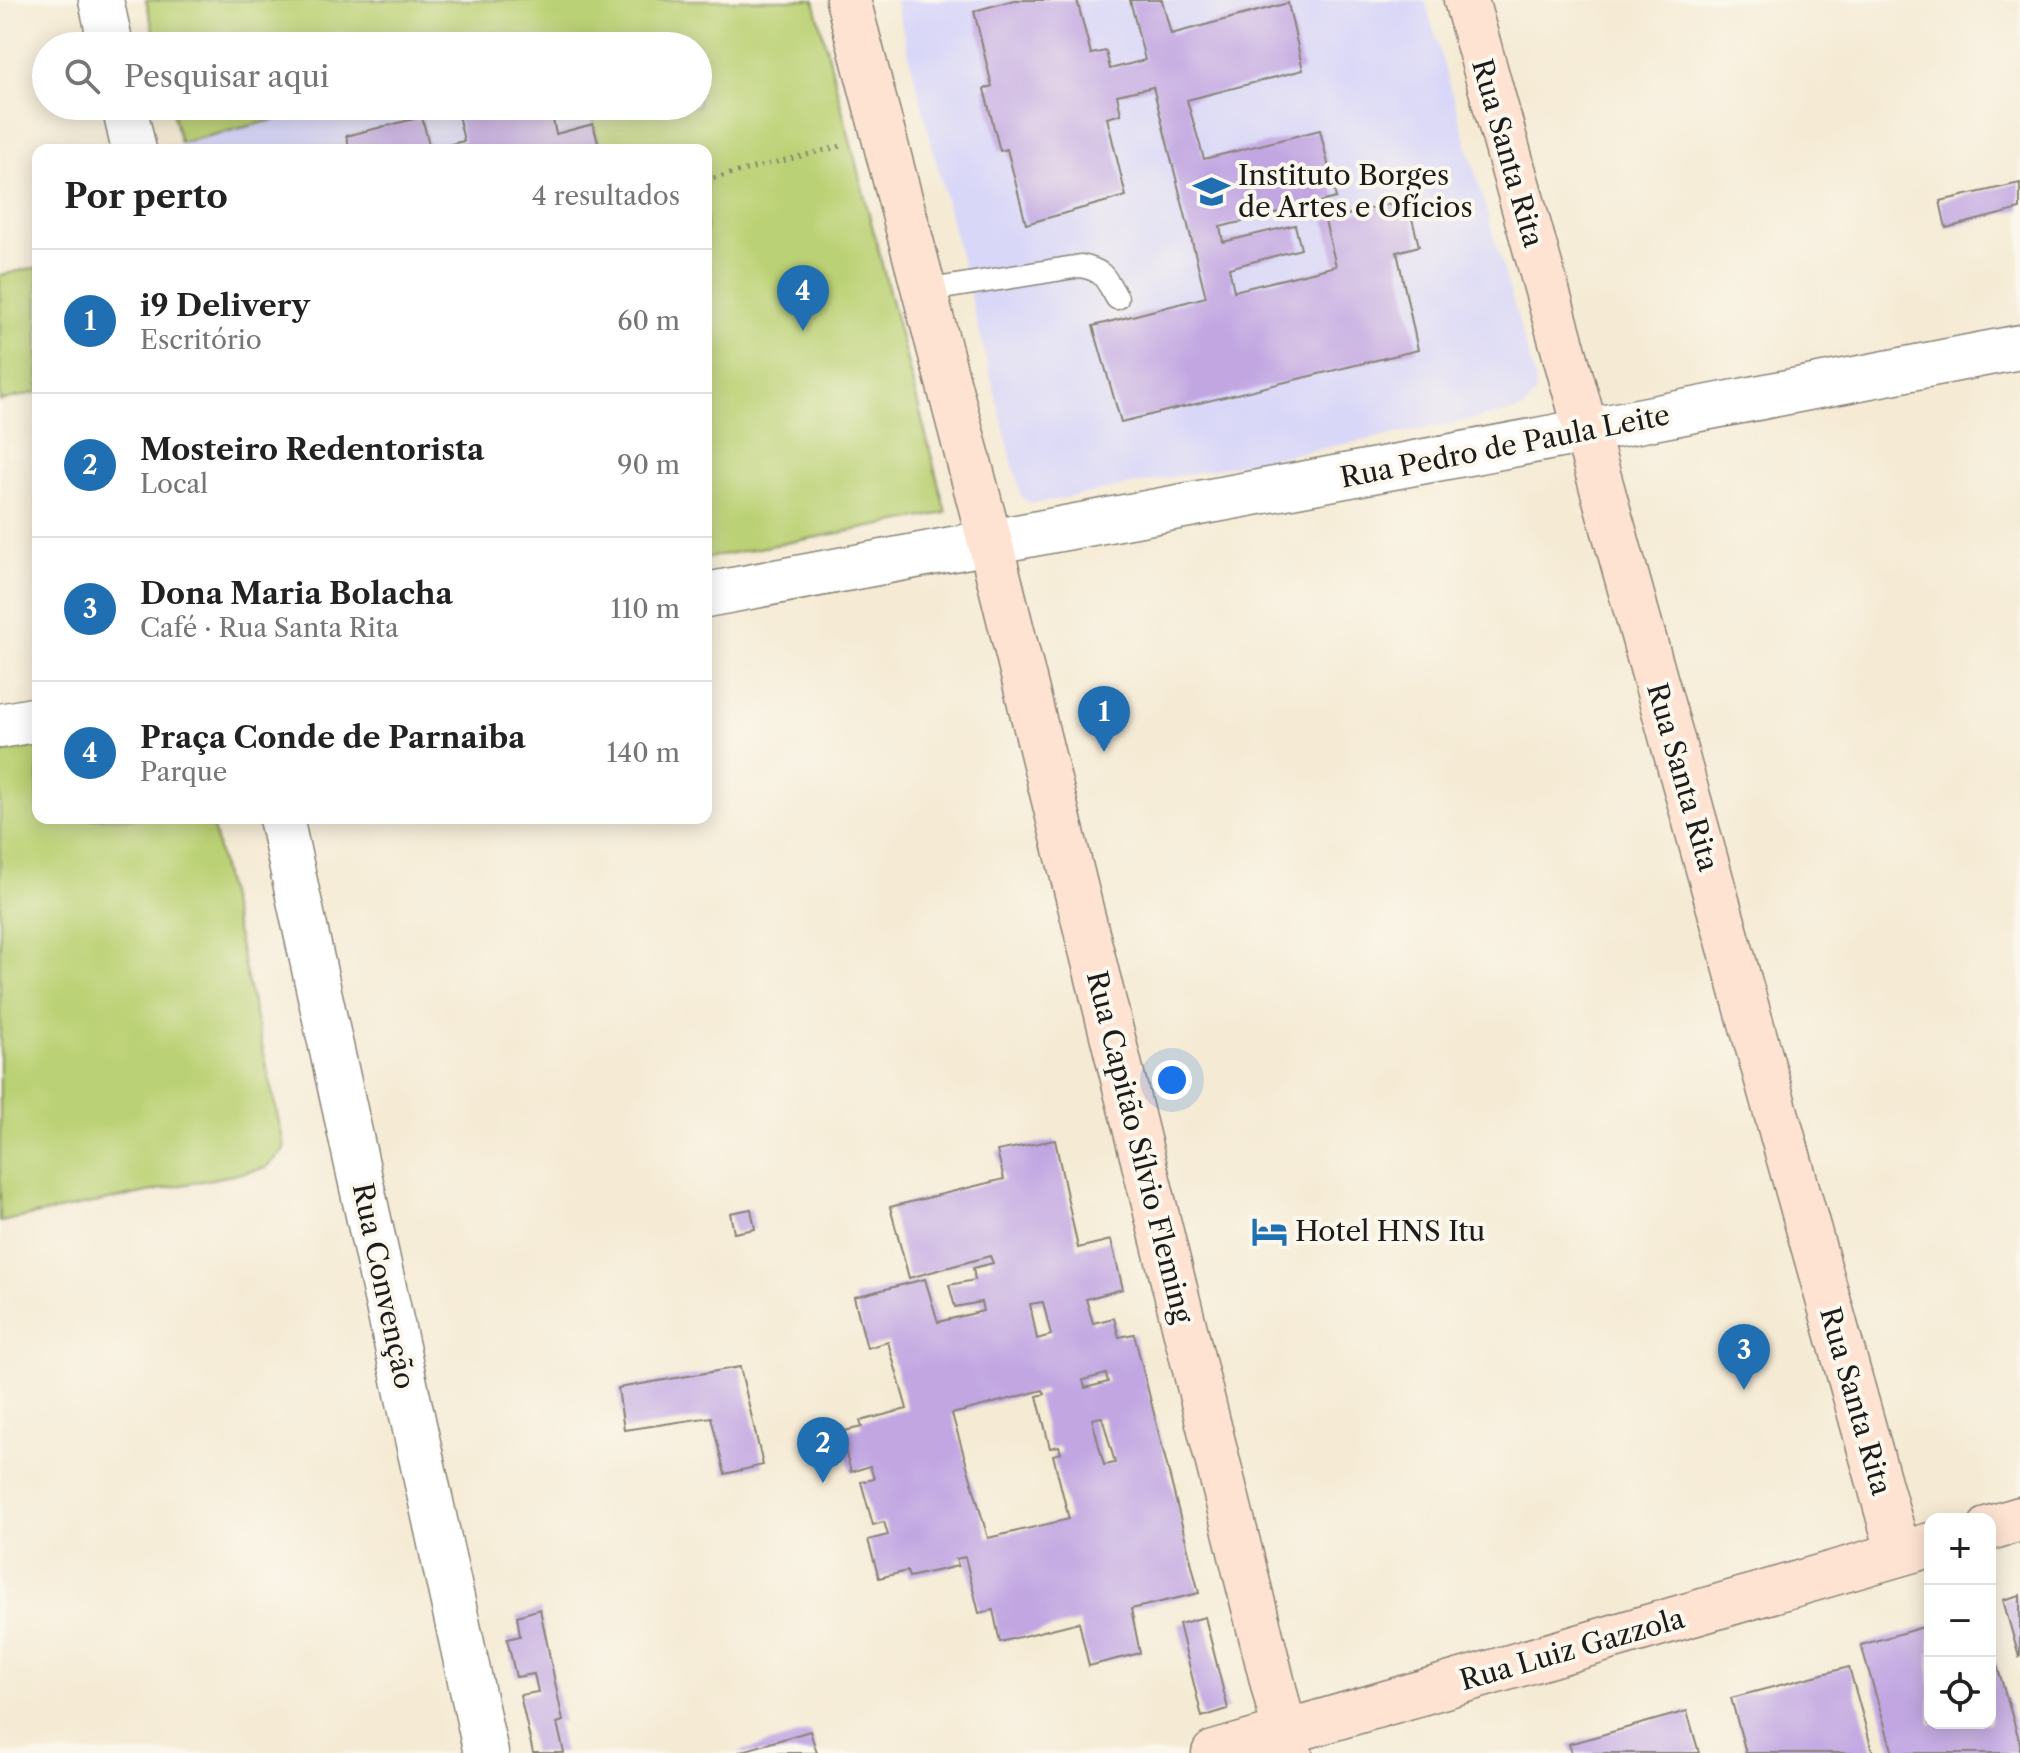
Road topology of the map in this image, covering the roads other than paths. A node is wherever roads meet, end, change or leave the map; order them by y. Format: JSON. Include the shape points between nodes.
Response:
{"nodes":[{"id":1,"x":101,"y":0,"type":"edge"},
{"id":2,"x":848,"y":0,"type":"edge"},
{"id":3,"x":1466,"y":0,"type":"edge"},
{"id":4,"x":108,"y":32,"type":"edge"},
{"id":5,"x":127,"y":120,"type":"edge"},
{"id":6,"x":133,"y":144,"type":"edge"},
{"id":7,"x":924,"y":291,"type":"junction"},
{"id":8,"x":1117,"y":298,"type":"dead end"},
{"id":9,"x":2020,"y":347,"type":"edge"},
{"id":10,"x":1586,"y":431,"type":"junction"},
{"id":11,"x":990,"y":542,"type":"junction"},
{"id":12,"x":712,"y":594,"type":"edge"},
{"id":13,"x":32,"y":720,"type":"edge"},
{"id":14,"x":0,"y":726,"type":"edge"},
{"id":15,"x":282,"y":824,"type":"edge"},
{"id":16,"x":2020,"y":1519,"type":"edge"},
{"id":17,"x":1996,"y":1526,"type":"edge"},
{"id":18,"x":1914,"y":1550,"type":"edge"},
{"id":19,"x":1288,"y":1742,"type":"edge"},
{"id":20,"x":486,"y":1753,"type":"edge"},
{"id":21,"x":1214,"y":1753,"type":"edge"}],
"edges":[{"from":1,"to":4,"type":"street"},
{"from":2,"to":7,"type":"street","name":"Rua Capitão Sílvio Fleming"},
{"from":3,"to":10,"type":"street","name":"Rua Santa Rita"},
{"from":5,"to":6,"type":"street"},
{"from":7,"to":8,"type":"lane","via":[[1081,266],[1102,273]]},
{"from":7,"to":11,"type":"street","name":"Rua Capitão Sílvio Fleming"},
{"from":9,"to":10,"type":"street","name":"Rua Pedro de Paula Leite"},
{"from":10,"to":11,"type":"street","name":"Rua Pedro de Paula Leite"},
{"from":10,"to":18,"type":"street","name":"Rua Santa Rita"},
{"from":11,"to":12,"type":"street","name":"Rua Pedro de Paula Leite"},
{"from":11,"to":19,"type":"street","name":"Rua Capitão Sílvio Fleming"},
{"from":13,"to":14,"type":"street"},
{"from":15,"to":20,"type":"street","name":"Rua Convenção"},
{"from":16,"to":17,"type":"street"},
{"from":18,"to":19,"type":"street","name":"Rua Luiz Gazzola"},
{"from":19,"to":21,"type":"street","name":"Rua Luiz Gazzola"}]}
